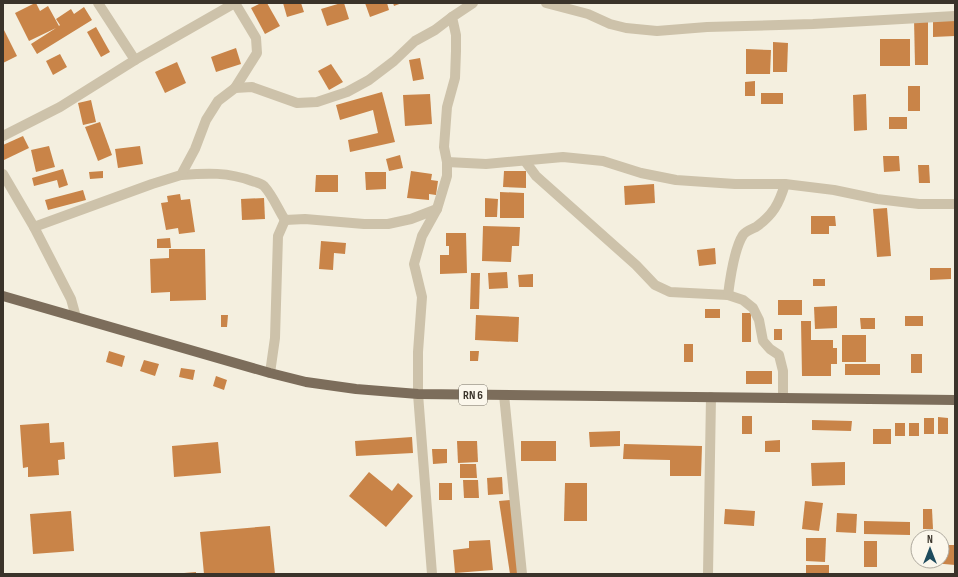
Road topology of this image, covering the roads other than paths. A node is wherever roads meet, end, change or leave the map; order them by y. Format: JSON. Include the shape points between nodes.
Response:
{"nodes":[{"id":1,"x":98,"y":3,"type":"edge"},
{"id":2,"x":235,"y":3,"type":"edge"},
{"id":3,"x":473,"y":3,"type":"edge"},
{"id":4,"x":546,"y":3,"type":"edge"},
{"id":5,"x":955,"y":16,"type":"edge"},
{"id":6,"x":452,"y":17,"type":"junction"},
{"id":7,"x":135,"y":60,"type":"junction"},
{"id":8,"x":235,"y":88,"type":"junction"},
{"id":9,"x":3,"y":136,"type":"edge"},
{"id":10,"x":525,"y":161,"type":"junction"},
{"id":11,"x":447,"y":162,"type":"junction"},
{"id":12,"x":3,"y":174,"type":"edge"},
{"id":13,"x":181,"y":175,"type":"junction"},
{"id":14,"x":785,"y":184,"type":"junction"},
{"id":15,"x":955,"y":204,"type":"edge"},
{"id":16,"x":437,"y":209,"type":"junction"},
{"id":17,"x":285,"y":220,"type":"junction"},
{"id":18,"x":34,"y":227,"type":"junction"},
{"id":19,"x":728,"y":295,"type":"junction"},
{"id":20,"x":3,"y":296,"type":"edge"},
{"id":21,"x":76,"y":317,"type":"junction"},
{"id":22,"x":270,"y":373,"type":"junction"},
{"id":23,"x":418,"y":394,"type":"junction"},
{"id":24,"x":504,"y":395,"type":"junction"},
{"id":25,"x":711,"y":397,"type":"junction"},
{"id":26,"x":784,"y":398,"type":"junction"},
{"id":27,"x":955,"y":400,"type":"edge"},
{"id":28,"x":432,"y":574,"type":"edge"},
{"id":29,"x":522,"y":574,"type":"edge"},
{"id":30,"x":708,"y":574,"type":"edge"}],
"edges":[{"from":1,"to":7,"type":"street"},
{"from":2,"to":7,"type":"street"},
{"from":2,"to":8,"type":"street","via":[[256,38],[257,53]]},
{"from":3,"to":6,"type":"street"},
{"from":4,"to":5,"type":"street","via":[[588,14],[610,24],[657,31]]},
{"from":6,"to":8,"type":"street","via":[[415,41],[370,80],[347,92],[317,102],[297,103],[252,87]]},
{"from":6,"to":11,"type":"street","via":[[456,35],[455,78],[447,107],[444,146]]},
{"from":7,"to":9,"type":"street","via":[[60,107]]},
{"from":8,"to":13,"type":"street","via":[[218,101],[206,120]]},
{"from":10,"to":11,"type":"street","via":[[486,164]]},
{"from":10,"to":14,"type":"street","via":[[563,157],[603,161],[641,173],[676,180]]},
{"from":10,"to":19,"type":"street","via":[[542,181],[655,285],[670,292]]},
{"from":11,"to":16,"type":"street","via":[[447,176]]},
{"from":12,"to":18,"type":"street"},
{"from":13,"to":17,"type":"street","via":[[229,174],[262,184]]},
{"from":13,"to":18,"type":"street"},
{"from":14,"to":15,"type":"street","via":[[919,204]]},
{"from":14,"to":19,"type":"street","via":[[774,210],[744,234],[735,256]]},
{"from":16,"to":17,"type":"street","via":[[388,224]]},
{"from":16,"to":23,"type":"street","via":[[422,236],[414,264],[422,297]]},
{"from":17,"to":22,"type":"street","via":[[278,236],[275,338]]},
{"from":18,"to":21,"type":"street","via":[[70,299]]},
{"from":19,"to":26,"type":"street","via":[[743,300],[752,308],[759,320],[763,341],[779,354],[783,371]]},
{"from":20,"to":21,"type":"main road","number":"RN 6"},
{"from":21,"to":22,"type":"main road","number":"RN 6"},
{"from":22,"to":23,"type":"main road","number":"RN 6","via":[[306,382]]},
{"from":23,"to":24,"type":"main road","number":"RN 6"},
{"from":23,"to":28,"type":"street"},
{"from":24,"to":25,"type":"main road","number":"RN 6"},
{"from":24,"to":29,"type":"street"},
{"from":25,"to":26,"type":"main road","number":"RN 6"},
{"from":25,"to":30,"type":"street"},
{"from":26,"to":27,"type":"main road","number":"RN 6"}]}
